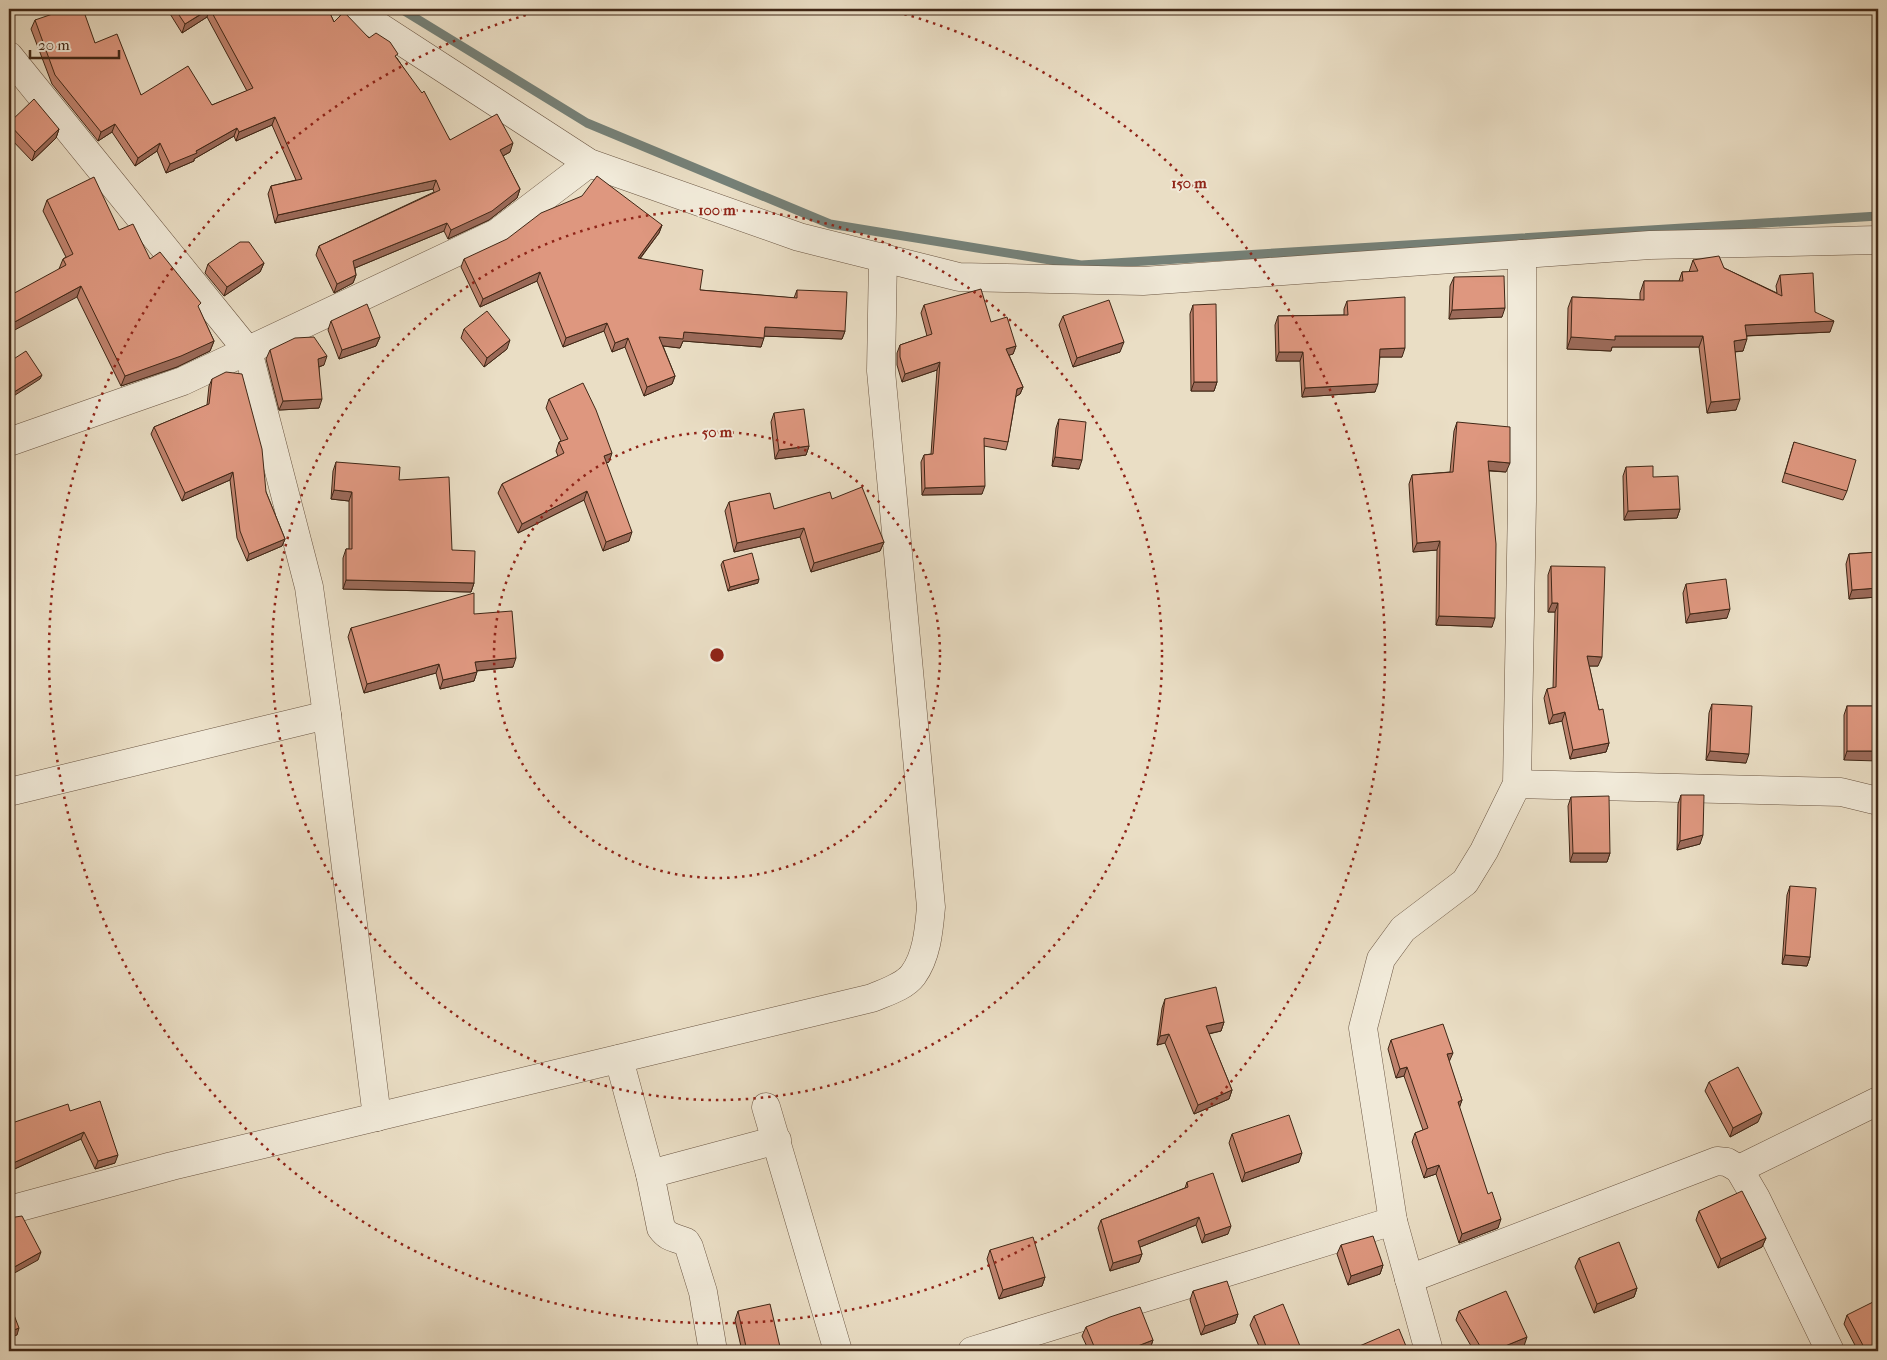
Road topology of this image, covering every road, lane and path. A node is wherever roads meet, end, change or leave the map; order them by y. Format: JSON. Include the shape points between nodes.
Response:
{"nodes":[{"id":1,"x":352,"y":9,"type":"edge"},
{"id":2,"x":9,"y":56,"type":"edge"},
{"id":3,"x":589,"y":163,"type":"junction"},
{"id":4,"x":1878,"y":240,"type":"edge"},
{"id":5,"x":1522,"y":254,"type":"junction"},
{"id":6,"x":882,"y":257,"type":"junction"},
{"id":7,"x":248,"y":351,"type":"junction"},
{"id":8,"x":9,"y":442,"type":"edge"},
{"id":9,"x":327,"y":715,"type":"junction"},
{"id":10,"x":1517,"y":784,"type":"junction"},
{"id":11,"x":9,"y":792,"type":"edge"},
{"id":12,"x":1878,"y":800,"type":"edge"},
{"id":13,"x":619,"y":1059,"type":"junction"},
{"id":14,"x":1878,"y":1101,"type":"edge"},
{"id":15,"x":766,"y":1107,"type":"dead end"},
{"id":16,"x":377,"y":1117,"type":"junction"},
{"id":17,"x":777,"y":1140,"type":"junction"},
{"id":18,"x":1738,"y":1169,"type":"junction"},
{"id":19,"x":650,"y":1174,"type":"junction"},
{"id":20,"x":9,"y":1210,"type":"edge"},
{"id":21,"x":1393,"y":1221,"type":"junction"},
{"id":22,"x":1409,"y":1279,"type":"junction"},
{"id":23,"x":713,"y":1351,"type":"edge"},
{"id":24,"x":838,"y":1351,"type":"edge"},
{"id":25,"x":972,"y":1351,"type":"edge"},
{"id":26,"x":1429,"y":1351,"type":"edge"},
{"id":27,"x":1830,"y":1351,"type":"edge"}],
"edges":[{"from":1,"to":3,"type":"street"},
{"from":2,"to":7,"type":"street"},
{"from":3,"to":6,"type":"street","via":[[798,237]]},
{"from":3,"to":7,"type":"street","via":[[496,233]]},
{"from":4,"to":5,"type":"street","via":[[1650,245]]},
{"from":5,"to":6,"type":"street","via":[[1143,281],[960,277]]},
{"from":5,"to":10,"type":"street"},
{"from":6,"to":13,"type":"street","via":[[881,371],[931,907],[928,936],[912,975],[898,986],[872,998]]},
{"from":7,"to":8,"type":"street","via":[[183,381]]},
{"from":7,"to":9,"type":"street","via":[[309,587]]},
{"from":9,"to":11,"type":"street"},
{"from":9,"to":16,"type":"street"},
{"from":10,"to":12,"type":"street","via":[[1841,792]]},
{"from":10,"to":21,"type":"street","via":[[1465,882],[1402,929],[1381,959],[1363,1028]]},
{"from":13,"to":16,"type":"street"},
{"from":13,"to":19,"type":"street"},
{"from":14,"to":18,"type":"street"},
{"from":15,"to":17,"type":"street"},
{"from":16,"to":20,"type":"street","via":[[172,1166]]},
{"from":17,"to":19,"type":"street"},
{"from":17,"to":24,"type":"street"},
{"from":18,"to":22,"type":"street","via":[[1727,1162],[1717,1161]]},
{"from":18,"to":27,"type":"street","via":[[1756,1198]]},
{"from":19,"to":23,"type":"street","via":[[661,1228],[673,1239],[686,1242],[695,1260]]},
{"from":21,"to":22,"type":"street"},
{"from":21,"to":25,"type":"street"},
{"from":22,"to":26,"type":"street"}]}
